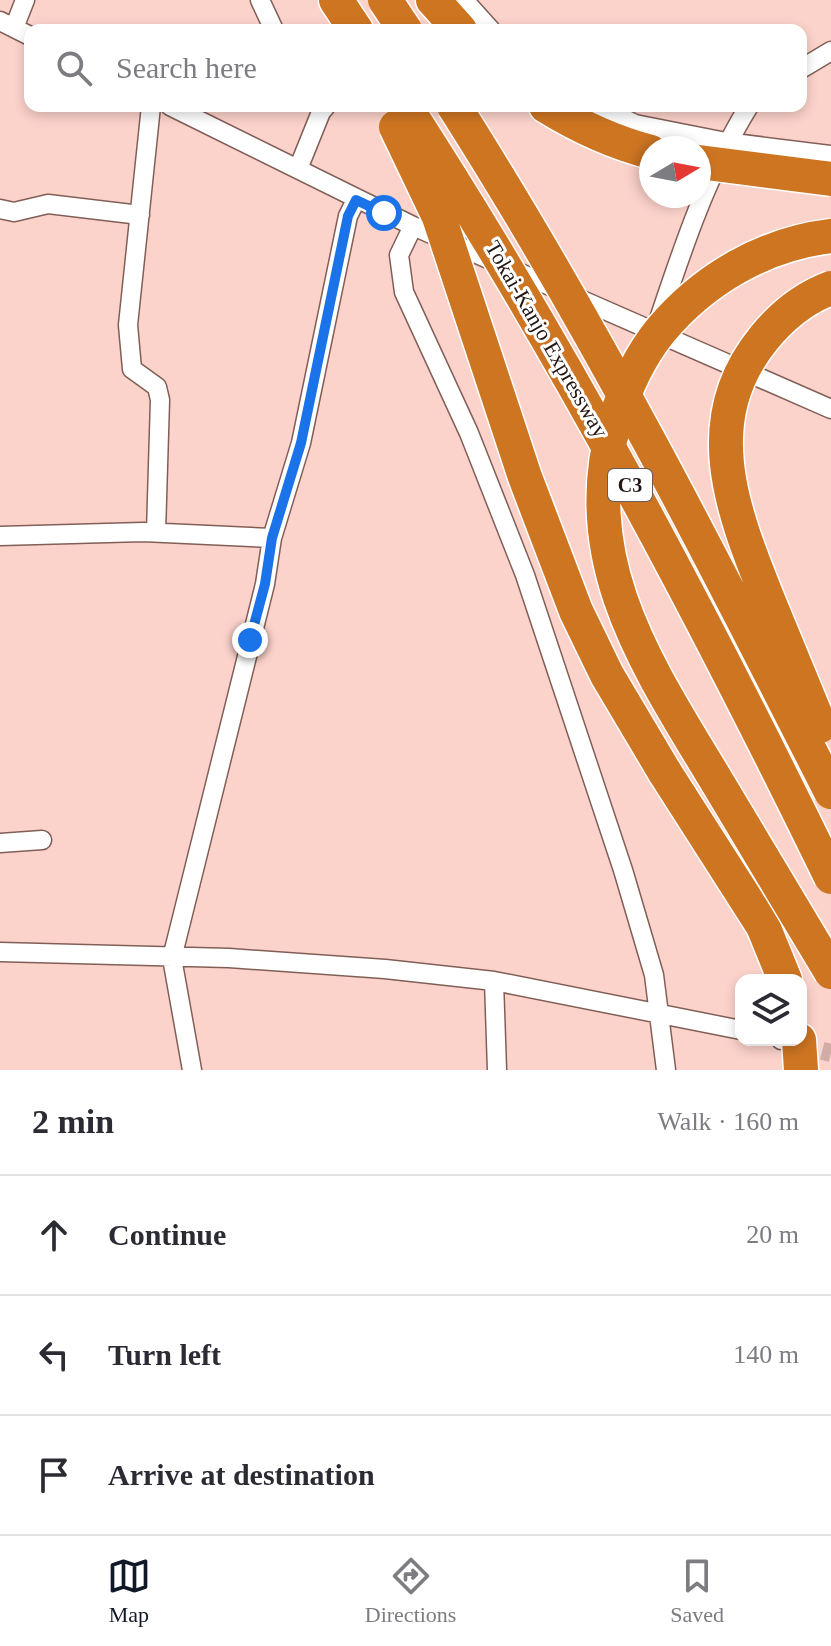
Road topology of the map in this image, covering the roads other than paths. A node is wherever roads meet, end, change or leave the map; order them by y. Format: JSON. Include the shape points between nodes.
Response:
{"nodes":[{"id":1,"x":25,"y":0,"type":"edge"},
{"id":2,"x":260,"y":0,"type":"edge"},
{"id":3,"x":321,"y":0,"type":"edge"},
{"id":4,"x":336,"y":0,"type":"edge"},
{"id":5,"x":464,"y":0,"type":"edge"},
{"id":6,"x":408,"y":10,"type":"edge"},
{"id":7,"x":271,"y":24,"type":"edge"},
{"id":8,"x":336,"y":24,"type":"edge"},
{"id":9,"x":352,"y":24,"type":"edge"},
{"id":10,"x":444,"y":24,"type":"edge"},
{"id":11,"x":486,"y":24,"type":"edge"},
{"id":12,"x":15,"y":29,"type":"edge"},
{"id":13,"x":831,"y":51,"type":"edge"},
{"id":14,"x":807,"y":65,"type":"edge"},
{"id":15,"x":150,"y":112,"type":"edge"},
{"id":16,"x":182,"y":112,"type":"edge"},
{"id":17,"x":320,"y":112,"type":"edge"},
{"id":18,"x":388,"y":112,"type":"edge"},
{"id":19,"x":409,"y":112,"type":"edge"},
{"id":20,"x":458,"y":112,"type":"edge"},
{"id":21,"x":556,"y":112,"type":"edge"},
{"id":22,"x":610,"y":112,"type":"edge"},
{"id":23,"x":745,"y":112,"type":"edge"},
{"id":24,"x":726,"y":142,"type":"junction"},
{"id":25,"x":639,"y":149,"type":"edge"},
{"id":26,"x":831,"y":155,"type":"edge"},
{"id":27,"x":711,"y":164,"type":"edge"},
{"id":28,"x":298,"y":169,"type":"junction"},
{"id":29,"x":831,"y":179,"type":"edge"},
{"id":30,"x":356,"y":200,"type":"junction"},
{"id":31,"x":0,"y":209,"type":"edge"},
{"id":32,"x":140,"y":215,"type":"junction"},
{"id":33,"x":413,"y":226,"type":"junction"},
{"id":34,"x":831,"y":236,"type":"edge"},
{"id":35,"x":831,"y":288,"type":"edge"},
{"id":36,"x":654,"y":332,"type":"junction"},
{"id":37,"x":831,"y":409,"type":"edge"},
{"id":38,"x":156,"y":532,"type":"junction"},
{"id":39,"x":0,"y":536,"type":"edge"},
{"id":40,"x":272,"y":538,"type":"junction"},
{"id":41,"x":831,"y":754,"type":"edge"},
{"id":42,"x":831,"y":792,"type":"edge"},
{"id":43,"x":42,"y":840,"type":"dead end"},
{"id":44,"x":0,"y":843,"type":"edge"},
{"id":45,"x":831,"y":877,"type":"edge"},
{"id":46,"x":0,"y":952,"type":"edge"},
{"id":47,"x":172,"y":958,"type":"junction"},
{"id":48,"x":831,"y":972,"type":"edge"},
{"id":49,"x":783,"y":974,"type":"edge"},
{"id":50,"x":494,"y":981,"type":"junction"},
{"id":51,"x":660,"y":1016,"type":"junction"},
{"id":52,"x":735,"y":1029,"type":"edge"},
{"id":53,"x":799,"y":1046,"type":"edge"},
{"id":54,"x":192,"y":1070,"type":"edge"},
{"id":55,"x":497,"y":1070,"type":"edge"},
{"id":56,"x":666,"y":1070,"type":"edge"},
{"id":57,"x":801,"y":1070,"type":"edge"}],
"edges":[{"from":1,"to":12,"type":"street"},
{"from":2,"to":7,"type":"street"},
{"from":3,"to":8,"type":"highway"},
{"from":4,"to":9,"type":"highway"},
{"from":5,"to":11,"type":"street"},
{"from":6,"to":10,"type":"highway"},
{"from":13,"to":14,"type":"street"},
{"from":15,"to":32,"type":"street"},
{"from":16,"to":28,"type":"street"},
{"from":17,"to":28,"type":"street"},
{"from":18,"to":49,"type":"highway","bridge":true,"via":[[439,217],[525,477],[576,611],[607,675],[763,926]]},
{"from":19,"to":45,"type":"highway","name":"Tokai-Kanjo Expressway","number":"C3","bridge":true,"via":[[544,329],[717,650]]},
{"from":20,"to":42,"type":"highway","name":"Tokai-Kanjo Expressway","number":"C3","bridge":true,"via":[[655,451]]},
{"from":21,"to":25,"type":"highway"},
{"from":22,"to":24,"type":"street","via":[[635,124]]},
{"from":23,"to":24,"type":"street"},
{"from":24,"to":26,"type":"street"},
{"from":24,"to":36,"type":"street"},
{"from":27,"to":29,"type":"highway","bridge":true},
{"from":28,"to":30,"type":"street"},
{"from":30,"to":33,"type":"street"},
{"from":30,"to":40,"type":"street","via":[[348,216],[301,443]]},
{"from":31,"to":32,"type":"street","via":[[14,212],[48,204]]},
{"from":32,"to":38,"type":"street","via":[[128,325],[132,369],[157,387],[160,400]]},
{"from":33,"to":36,"type":"street"},
{"from":33,"to":51,"type":"street","via":[[399,255],[404,292],[469,433],[525,575],[627,885],[654,975]]},
{"from":34,"to":48,"type":"highway","bridge":true,"via":[[757,256],[677,311],[623,395],[605,464],[602,500],[612,574],[638,647]]},
{"from":35,"to":41,"type":"highway","bridge":true,"via":[[795,307],[755,349],[728,408],[725,442],[738,521]]},
{"from":36,"to":37,"type":"street"},
{"from":38,"to":39,"type":"street"},
{"from":38,"to":40,"type":"street"},
{"from":40,"to":47,"type":"street"},
{"from":43,"to":44,"type":"street"},
{"from":46,"to":47,"type":"street"},
{"from":47,"to":50,"type":"street","via":[[385,969]]},
{"from":47,"to":54,"type":"street"},
{"from":50,"to":51,"type":"street"},
{"from":50,"to":55,"type":"street"},
{"from":51,"to":52,"type":"street"},
{"from":51,"to":56,"type":"street"},
{"from":53,"to":57,"type":"highway"}]}
